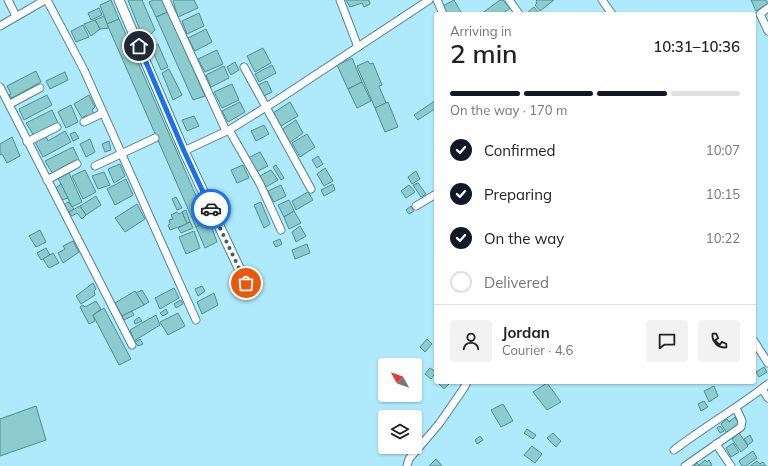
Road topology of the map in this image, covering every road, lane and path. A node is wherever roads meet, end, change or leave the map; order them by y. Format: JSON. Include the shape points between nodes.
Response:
{"nodes":[{"id":1,"x":8,"y":0,"type":"edge"},
{"id":2,"x":46,"y":0,"type":"edge"},
{"id":3,"x":119,"y":0,"type":"edge"},
{"id":4,"x":166,"y":0,"type":"edge"},
{"id":5,"x":340,"y":0,"type":"edge"},
{"id":6,"x":429,"y":0,"type":"edge"},
{"id":7,"x":437,"y":0,"type":"edge"},
{"id":8,"x":509,"y":0,"type":"edge"},
{"id":9,"x":602,"y":0,"type":"edge"},
{"id":10,"x":768,"y":8,"type":"edge"},
{"id":11,"x":442,"y":12,"type":"edge"},
{"id":12,"x":518,"y":12,"type":"edge"},
{"id":13,"x":611,"y":12,"type":"edge"},
{"id":14,"x":16,"y":16,"type":"junction"},
{"id":15,"x":0,"y":26,"type":"edge"},
{"id":16,"x":768,"y":31,"type":"edge"},
{"id":17,"x":358,"y":46,"type":"junction"},
{"id":18,"x":244,"y":68,"type":"dead end"},
{"id":19,"x":0,"y":87,"type":"edge"},
{"id":20,"x":40,"y":88,"type":"dead end"},
{"id":21,"x":10,"y":104,"type":"junction"},
{"id":22,"x":265,"y":107,"type":"junction"},
{"id":23,"x":103,"y":113,"type":"junction"},
{"id":24,"x":84,"y":122,"type":"dead end"},
{"id":25,"x":56,"y":127,"type":"dead end"},
{"id":26,"x":228,"y":130,"type":"junction"},
{"id":27,"x":155,"y":138,"type":"dead end"},
{"id":28,"x":27,"y":142,"type":"junction"},
{"id":29,"x":184,"y":151,"type":"junction"},
{"id":30,"x":121,"y":154,"type":"junction"},
{"id":31,"x":77,"y":164,"type":"dead end"},
{"id":32,"x":96,"y":166,"type":"dead end"},
{"id":33,"x":47,"y":180,"type":"junction"},
{"id":34,"x":311,"y":190,"type":"dead end"},
{"id":35,"x":434,"y":195,"type":"edge"},
{"id":36,"x":416,"y":206,"type":"dead end"},
{"id":37,"x":281,"y":230,"type":"dead end"},
{"id":38,"x":246,"y":283,"type":"dead end"},
{"id":39,"x":196,"y":320,"type":"dead end"},
{"id":40,"x":132,"y":345,"type":"dead end"},
{"id":41,"x":756,"y":345,"type":"edge"},
{"id":42,"x":768,"y":363,"type":"edge"},
{"id":43,"x":465,"y":384,"type":"edge"},
{"id":44,"x":768,"y":384,"type":"edge"},
{"id":45,"x":762,"y":389,"type":"junction"},
{"id":46,"x":768,"y":398,"type":"edge"},
{"id":47,"x":736,"y":408,"type":"junction"},
{"id":48,"x":716,"y":444,"type":"junction"},
{"id":49,"x":674,"y":450,"type":"dead end"},
{"id":50,"x":407,"y":466,"type":"edge"},
{"id":51,"x":685,"y":466,"type":"edge"},
{"id":52,"x":731,"y":466,"type":"edge"}],
"edges":[{"from":1,"to":14,"type":"street"},
{"from":2,"to":14,"type":"street"},
{"from":2,"to":23,"type":"street","via":[[84,70]]},
{"from":3,"to":29,"type":"street"},
{"from":4,"to":26,"type":"street"},
{"from":5,"to":17,"type":"street"},
{"from":6,"to":17,"type":"street"},
{"from":7,"to":11,"type":"street"},
{"from":8,"to":12,"type":"street"},
{"from":9,"to":13,"type":"street"},
{"from":10,"to":16,"type":"street","via":[[760,14]]},
{"from":14,"to":15,"type":"street"},
{"from":17,"to":22,"type":"street"},
{"from":18,"to":22,"type":"street"},
{"from":19,"to":21,"type":"street"},
{"from":20,"to":21,"type":"street"},
{"from":21,"to":28,"type":"street"},
{"from":22,"to":26,"type":"street"},
{"from":22,"to":34,"type":"street"},
{"from":23,"to":24,"type":"street"},
{"from":23,"to":30,"type":"street"},
{"from":25,"to":28,"type":"street"},
{"from":26,"to":29,"type":"street"},
{"from":26,"to":37,"type":"street","via":[[260,184]]},
{"from":27,"to":30,"type":"street"},
{"from":28,"to":33,"type":"street"},
{"from":29,"to":38,"type":"street"},
{"from":30,"to":32,"type":"street"},
{"from":30,"to":39,"type":"street"},
{"from":31,"to":33,"type":"street"},
{"from":33,"to":40,"type":"street"},
{"from":35,"to":36,"type":"street"},
{"from":41,"to":42,"type":"street"},
{"from":43,"to":50,"type":"street","via":[[439,424],[409,459]]},
{"from":44,"to":45,"type":"street"},
{"from":45,"to":46,"type":"street"},
{"from":45,"to":47,"type":"street"},
{"from":47,"to":48,"type":"street","via":[[742,420],[741,427]]},
{"from":47,"to":49,"type":"street"},
{"from":48,"to":51,"type":"street"},
{"from":48,"to":52,"type":"street"}]}
